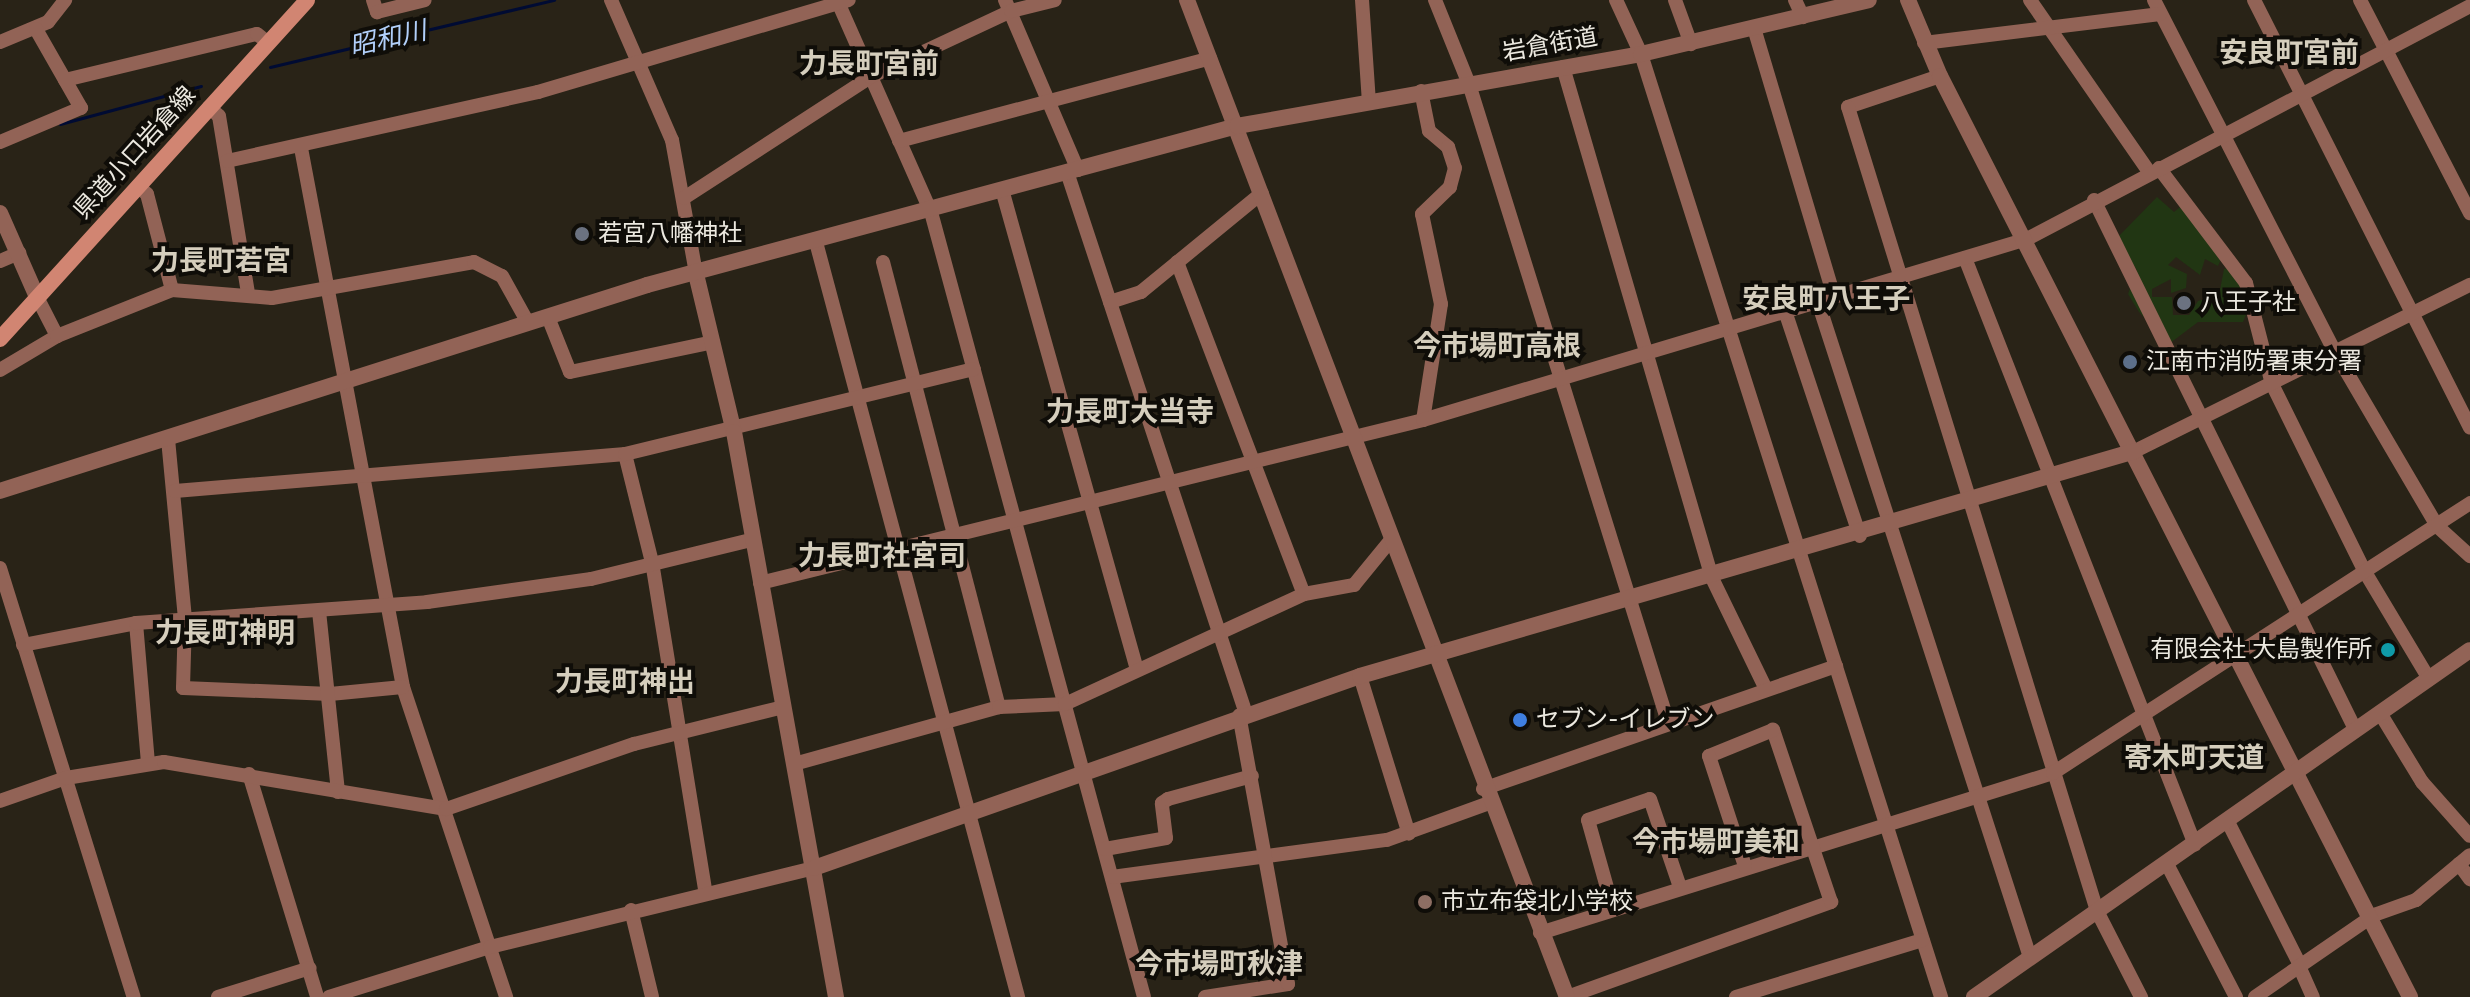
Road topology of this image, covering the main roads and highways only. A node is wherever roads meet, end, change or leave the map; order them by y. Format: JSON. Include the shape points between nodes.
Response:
{"nodes":[{"id":1,"x":307,"y":0,"type":"edge"},
{"id":2,"x":0,"y":339,"type":"edge"}],
"edges":[{"from":1,"to":2,"type":"main road","name":"県道小口岩倉線"}]}
